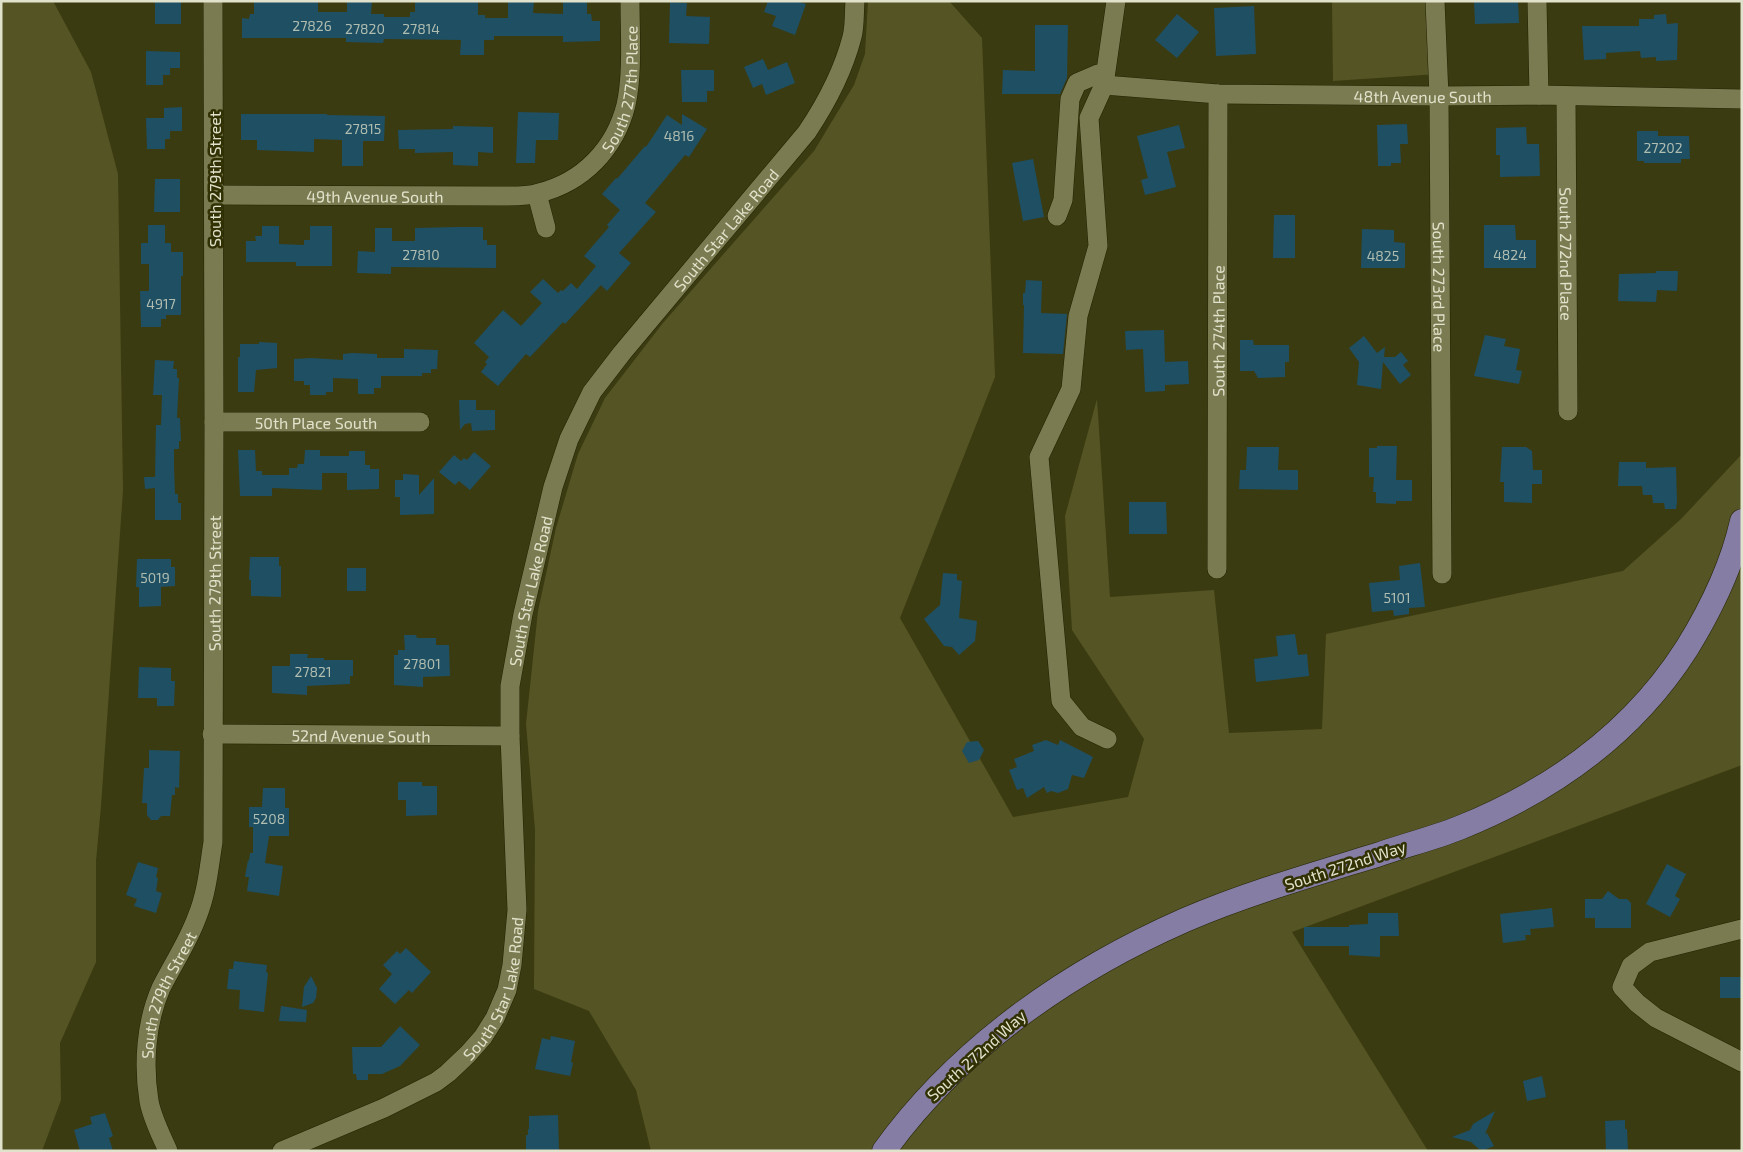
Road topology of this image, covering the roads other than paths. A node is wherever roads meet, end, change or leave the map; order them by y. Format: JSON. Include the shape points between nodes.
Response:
{"nodes":[{"id":1,"x":212,"y":1,"type":"edge"},
{"id":2,"x":630,"y":1,"type":"edge"},
{"id":3,"x":855,"y":1,"type":"edge"},
{"id":4,"x":1116,"y":1,"type":"edge"},
{"id":5,"x":1435,"y":1,"type":"edge"},
{"id":6,"x":1537,"y":1,"type":"edge"},
{"id":7,"x":1104,"y":80,"type":"junction"},
{"id":8,"x":1218,"y":94,"type":"junction"},
{"id":9,"x":1538,"y":95,"type":"junction"},
{"id":10,"x":1439,"y":96,"type":"junction"},
{"id":11,"x":1566,"y":96,"type":"junction"},
{"id":12,"x":1742,"y":99,"type":"edge"},
{"id":13,"x":588,"y":168,"type":"joint"},
{"id":14,"x":537,"y":194,"type":"junction"},
{"id":15,"x":214,"y":195,"type":"junction"},
{"id":16,"x":1057,"y":216,"type":"dead end"},
{"id":17,"x":546,"y":228,"type":"dead end"},
{"id":18,"x":1568,"y":411,"type":"dead end"},
{"id":19,"x":214,"y":422,"type":"junction"},
{"id":20,"x":420,"y":422,"type":"dead end"},
{"id":21,"x":1742,"y":521,"type":"edge"},
{"id":22,"x":1217,"y":569,"type":"dead end"},
{"id":23,"x":1442,"y":574,"type":"dead end"},
{"id":24,"x":212,"y":734,"type":"junction"},
{"id":25,"x":510,"y":736,"type":"junction"},
{"id":26,"x":1106,"y":739,"type":"dead end"},
{"id":27,"x":1742,"y":929,"type":"edge"},
{"id":28,"x":1742,"y":1062,"type":"edge"},
{"id":29,"x":168,"y":1151,"type":"edge"},
{"id":30,"x":282,"y":1151,"type":"edge"},
{"id":31,"x":884,"y":1151,"type":"edge"}],
"edges":[{"from":1,"to":15,"type":"street","name":"South 279th Street"},
{"from":2,"to":13,"type":"street","name":"South 277th Place","via":[[626,104],[612,140]]},
{"from":3,"to":25,"type":"street","name":"South Star Lake Road","via":[[852,35],[842,70],[828,100],[807,132],[592,392],[569,439],[553,487],[523,614],[510,686]]},
{"from":4,"to":7,"type":"street"},
{"from":5,"to":10,"type":"street","name":"South 273rd Place"},
{"from":6,"to":9,"type":"street"},
{"from":7,"to":8,"type":"street","name":"48th Avenue South"},
{"from":7,"to":16,"type":"street","via":[[1098,74],[1077,83],[1070,99],[1062,200]]},
{"from":7,"to":26,"type":"street","via":[[1089,118],[1098,246],[1078,316],[1071,389],[1039,457],[1060,700],[1082,727]]},
{"from":8,"to":10,"type":"street","name":"48th Avenue South"},
{"from":8,"to":22,"type":"street","name":"South 274th Place"},
{"from":9,"to":10,"type":"street","name":"48th Avenue South"},
{"from":9,"to":11,"type":"street","name":"48th Avenue South"},
{"from":10,"to":23,"type":"street","name":"South 273rd Place"},
{"from":11,"to":12,"type":"street","name":"48th Avenue South"},
{"from":11,"to":18,"type":"street","name":"South 272nd Place"},
{"from":13,"to":14,"type":"street","name":"49th Avenue South","via":[[564,184]]},
{"from":14,"to":15,"type":"street","name":"49th Avenue South","via":[[452,198]]},
{"from":14,"to":17,"type":"street"},
{"from":15,"to":19,"type":"street","name":"South 279th Street"},
{"from":19,"to":20,"type":"street","name":"50th Place South"},
{"from":19,"to":24,"type":"street","name":"South 279th Street"},
{"from":21,"to":31,"type":"main road","name":"South 272nd Way","via":[[1722,581],[1703,621],[1675,667],[1641,709],[1589,755],[1560,776],[1494,813],[1456,829],[1196,916],[1103,961],[1021,1013],[991,1038],[926,1099]]},
{"from":24,"to":25,"type":"street","name":"52nd Avenue South"},
{"from":24,"to":29,"type":"street","name":"South 279th Street","via":[[212,842],[208,878],[198,915],[151,1015],[148,1038],[149,1102]]},
{"from":25,"to":30,"type":"street","name":"South Star Lake Road","via":[[517,910],[507,990],[495,1018],[468,1054],[436,1082],[391,1105]]},
{"from":27,"to":28,"type":"street","via":[[1650,952],[1631,966],[1622,987],[1656,1018]]}]}
